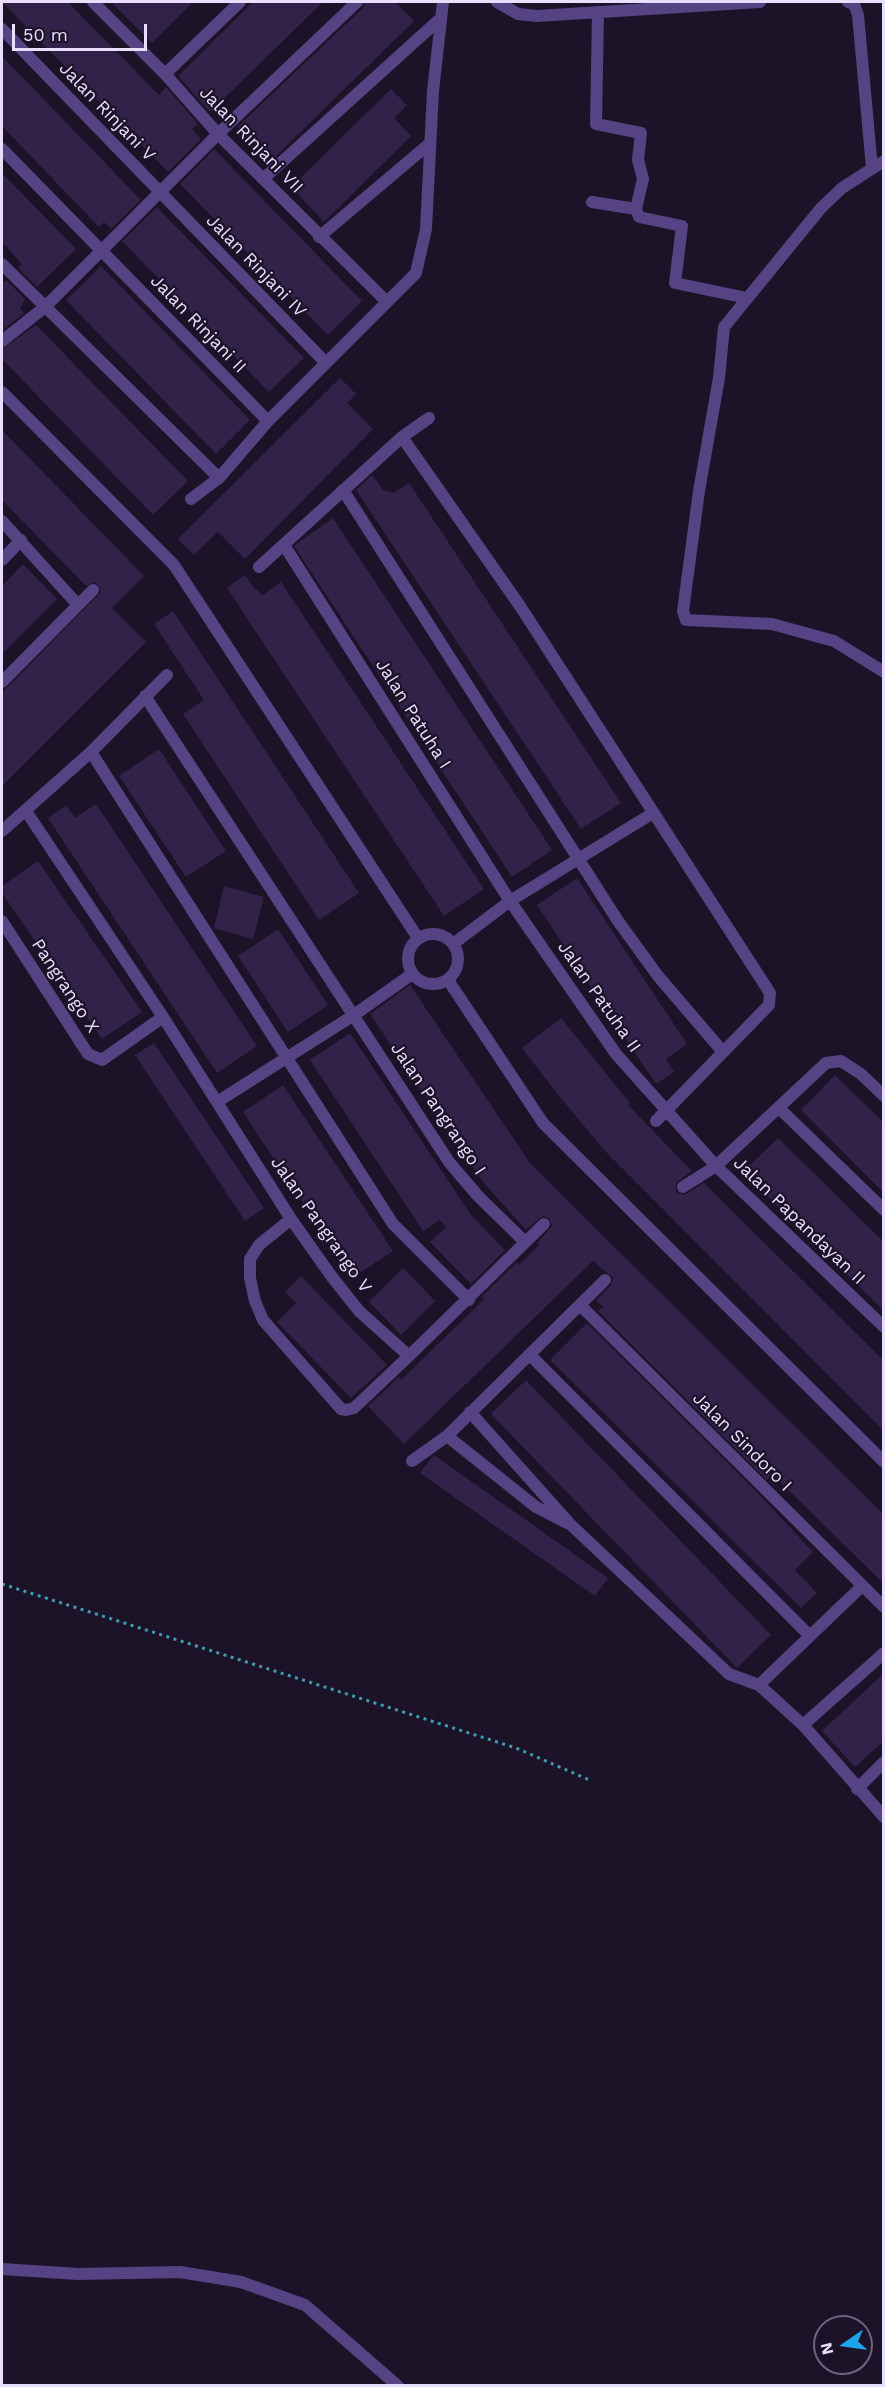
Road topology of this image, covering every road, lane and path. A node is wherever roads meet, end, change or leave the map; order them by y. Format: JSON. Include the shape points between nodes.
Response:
{"nodes":[{"id":1,"x":240,"y":2,"type":"edge"},
{"id":2,"x":357,"y":2,"type":"edge"},
{"id":3,"x":443,"y":2,"type":"edge"},
{"id":4,"x":497,"y":2,"type":"edge"},
{"id":5,"x":760,"y":2,"type":"edge"},
{"id":6,"x":848,"y":2,"type":"edge"},
{"id":7,"x":98,"y":3,"type":"edge"},
{"id":8,"x":598,"y":13,"type":"junction"},
{"id":9,"x":441,"y":18,"type":"junction"},
{"id":10,"x":2,"y":29,"type":"edge"},
{"id":11,"x":165,"y":74,"type":"junction"},
{"id":12,"x":218,"y":134,"type":"junction"},
{"id":13,"x":429,"y":144,"type":"junction"},
{"id":14,"x":2,"y":149,"type":"edge"},
{"id":15,"x":884,"y":160,"type":"edge"},
{"id":16,"x":872,"y":168,"type":"junction"},
{"id":17,"x":263,"y":180,"type":"junction"},
{"id":18,"x":161,"y":194,"type":"junction"},
{"id":19,"x":592,"y":202,"type":"dead end"},
{"id":20,"x":636,"y":209,"type":"junction"},
{"id":21,"x":319,"y":237,"type":"junction"},
{"id":22,"x":102,"y":252,"type":"junction"},
{"id":23,"x":2,"y":264,"type":"edge"},
{"id":24,"x":747,"y":298,"type":"junction"},
{"id":25,"x":386,"y":301,"type":"junction"},
{"id":26,"x":45,"y":307,"type":"junction"},
{"id":27,"x":2,"y":341,"type":"edge"},
{"id":28,"x":326,"y":363,"type":"junction"},
{"id":29,"x":2,"y":393,"type":"edge"},
{"id":30,"x":429,"y":418,"type":"dead end"},
{"id":31,"x":268,"y":421,"type":"junction"},
{"id":32,"x":402,"y":437,"type":"junction"},
{"id":33,"x":219,"y":478,"type":"junction"},
{"id":34,"x":343,"y":490,"type":"junction"},
{"id":35,"x":191,"y":499,"type":"dead end"},
{"id":36,"x":2,"y":521,"type":"edge"},
{"id":37,"x":21,"y":540,"type":"junction"},
{"id":38,"x":285,"y":545,"type":"junction"},
{"id":39,"x":2,"y":560,"type":"edge"},
{"id":40,"x":259,"y":567,"type":"dead end"},
{"id":41,"x":93,"y":590,"type":"dead end"},
{"id":42,"x":78,"y":605,"type":"junction"},
{"id":43,"x":884,"y":672,"type":"edge"},
{"id":44,"x":167,"y":675,"type":"dead end"},
{"id":45,"x":2,"y":682,"type":"edge"},
{"id":46,"x":145,"y":696,"type":"junction"},
{"id":47,"x":91,"y":752,"type":"junction"},
{"id":48,"x":26,"y":811,"type":"junction"},
{"id":49,"x":653,"y":813,"type":"junction"},
{"id":50,"x":2,"y":831,"type":"edge"},
{"id":51,"x":579,"y":860,"type":"junction"},
{"id":52,"x":510,"y":901,"type":"junction"},
{"id":53,"x":2,"y":921,"type":"edge"},
{"id":54,"x":418,"y":938,"type":"junction"},
{"id":55,"x":453,"y":944,"type":"junction"},
{"id":56,"x":412,"y":974,"type":"junction"},
{"id":57,"x":448,"y":980,"type":"junction"},
{"id":58,"x":354,"y":1016,"type":"junction"},
{"id":59,"x":163,"y":1017,"type":"junction"},
{"id":60,"x":723,"y":1052,"type":"junction"},
{"id":61,"x":288,"y":1058,"type":"junction"},
{"id":62,"x":884,"y":1096,"type":"edge"},
{"id":63,"x":217,"y":1102,"type":"junction"},
{"id":64,"x":779,"y":1108,"type":"junction"},
{"id":65,"x":665,"y":1109,"type":"junction"},
{"id":66,"x":656,"y":1121,"type":"dead end"},
{"id":67,"x":716,"y":1166,"type":"junction"},
{"id":68,"x":684,"y":1187,"type":"dead end"},
{"id":69,"x":884,"y":1210,"type":"edge"},
{"id":70,"x":291,"y":1219,"type":"junction"},
{"id":71,"x":544,"y":1224,"type":"dead end"},
{"id":72,"x":525,"y":1242,"type":"junction"},
{"id":73,"x":605,"y":1280,"type":"dead end"},
{"id":74,"x":468,"y":1300,"type":"junction"},
{"id":75,"x":580,"y":1305,"type":"junction"},
{"id":76,"x":884,"y":1327,"type":"edge"},
{"id":77,"x":409,"y":1356,"type":"junction"},
{"id":78,"x":531,"y":1356,"type":"junction"},
{"id":79,"x":470,"y":1412,"type":"junction"},
{"id":80,"x":447,"y":1436,"type":"junction"},
{"id":81,"x":412,"y":1461,"type":"dead end"},
{"id":82,"x":884,"y":1462,"type":"edge"},
{"id":83,"x":570,"y":1524,"type":"junction"},
{"id":84,"x":2,"y":1584,"type":"edge"},
{"id":85,"x":861,"y":1587,"type":"junction"},
{"id":86,"x":882,"y":1603,"type":"edge"},
{"id":87,"x":809,"y":1635,"type":"junction"},
{"id":88,"x":884,"y":1653,"type":"edge"},
{"id":89,"x":759,"y":1685,"type":"junction"},
{"id":90,"x":803,"y":1725,"type":"junction"},
{"id":91,"x":884,"y":1762,"type":"edge"},
{"id":92,"x":592,"y":1781,"type":"dead end"},
{"id":93,"x":857,"y":1789,"type":"junction"},
{"id":94,"x":884,"y":1817,"type":"edge"},
{"id":95,"x":5,"y":2271,"type":"edge"},
{"id":96,"x":398,"y":2385,"type":"edge"}],
"edges":[{"from":1,"to":11,"type":"street"},
{"from":2,"to":12,"type":"street"},
{"from":3,"to":9,"type":"street"},
{"from":4,"to":8,"type":"street","via":[[518,14]]},
{"from":5,"to":8,"type":"street"},
{"from":6,"to":16,"type":"street","via":[[854,4],[858,15]]},
{"from":7,"to":11,"type":"street","name":"Jalan Rinjani VII"},
{"from":8,"to":20,"type":"street","via":[[596,124],[641,133],[638,160],[643,179]]},
{"from":9,"to":13,"type":"street"},
{"from":9,"to":17,"type":"street"},
{"from":10,"to":18,"type":"street","name":"Jalan Rinjani V"},
{"from":11,"to":12,"type":"street","name":"Jalan Rinjani VII"},
{"from":12,"to":17,"type":"street","name":"Jalan Rinjani VII"},
{"from":12,"to":18,"type":"street"},
{"from":13,"to":21,"type":"street"},
{"from":13,"to":25,"type":"street","via":[[426,230],[416,273]]},
{"from":14,"to":22,"type":"street","name":"Jalan Rinjani II"},
{"from":15,"to":16,"type":"street"},
{"from":16,"to":24,"type":"street","via":[[821,208]]},
{"from":17,"to":21,"type":"street","name":"Jalan Rinjani VII"},
{"from":18,"to":22,"type":"street"},
{"from":18,"to":28,"type":"street","name":"Jalan Rinjani IV"},
{"from":19,"to":20,"type":"street"},
{"from":20,"to":24,"type":"street","via":[[639,218],[682,226],[675,284]]},
{"from":21,"to":25,"type":"street","name":"Jalan Rinjani VII"},
{"from":22,"to":26,"type":"street"},
{"from":22,"to":31,"type":"street","name":"Jalan Rinjani II"},
{"from":23,"to":26,"type":"street"},
{"from":24,"to":43,"type":"street","via":[[724,327],[720,378],[699,491],[683,616],[686,620],[772,624],[834,641]]},
{"from":25,"to":28,"type":"street"},
{"from":26,"to":27,"type":"street"},
{"from":26,"to":33,"type":"street"},
{"from":28,"to":31,"type":"street"},
{"from":29,"to":54,"type":"street","via":[[174,566]]},
{"from":30,"to":32,"type":"street"},
{"from":31,"to":33,"type":"street"},
{"from":32,"to":34,"type":"street"},
{"from":32,"to":49,"type":"street","via":[[519,606]]},
{"from":33,"to":35,"type":"street"},
{"from":34,"to":38,"type":"street"},
{"from":34,"to":51,"type":"street"},
{"from":36,"to":37,"type":"street"},
{"from":37,"to":39,"type":"street"},
{"from":37,"to":42,"type":"street"},
{"from":38,"to":40,"type":"street"},
{"from":38,"to":52,"type":"street","name":"Jalan Patuha I"},
{"from":41,"to":42,"type":"street"},
{"from":42,"to":45,"type":"street"},
{"from":44,"to":46,"type":"street"},
{"from":46,"to":47,"type":"street"},
{"from":46,"to":58,"type":"street","name":"Jalan Pangrango I"},
{"from":47,"to":48,"type":"street"},
{"from":47,"to":61,"type":"street"},
{"from":48,"to":50,"type":"street"},
{"from":48,"to":59,"type":"street","name":"Jalan Pangrango V"},
{"from":49,"to":51,"type":"street"},
{"from":49,"to":60,"type":"street","via":[[770,993],[769,1005]]},
{"from":51,"to":52,"type":"street"},
{"from":51,"to":60,"type":"street","via":[[658,976]]},
{"from":52,"to":55,"type":"street"},
{"from":52,"to":65,"type":"street","name":"Jalan Patuha II","via":[[616,1054]]},
{"from":53,"to":59,"type":"street","name":"Pangrango X","via":[[88,1054],[102,1060]]},
{"from":54,"to":55,"type":"street","via":[[430,933]]},
{"from":54,"to":56,"type":"street","via":[[409,948],[407,962]]},
{"from":55,"to":57,"type":"street","via":[[458,957],[456,970]]},
{"from":56,"to":57,"type":"street","via":[[422,983],[435,985]]},
{"from":56,"to":58,"type":"street"},
{"from":57,"to":82,"type":"street","via":[[543,1123]]},
{"from":58,"to":61,"type":"street"},
{"from":58,"to":72,"type":"street","name":"Jalan Pangrango I","via":[[449,1162]]},
{"from":59,"to":63,"type":"street","name":"Jalan Pangrango V"},
{"from":60,"to":65,"type":"street"},
{"from":61,"to":63,"type":"street"},
{"from":61,"to":74,"type":"street","via":[[393,1224]]},
{"from":62,"to":64,"type":"street","via":[[841,1061],[826,1063]]},
{"from":63,"to":70,"type":"street","name":"Jalan Pangrango V"},
{"from":64,"to":67,"type":"street"},
{"from":64,"to":69,"type":"street"},
{"from":65,"to":66,"type":"street"},
{"from":65,"to":67,"type":"street","name":"Jalan Patuha II"},
{"from":67,"to":68,"type":"street"},
{"from":67,"to":76,"type":"street","name":"Jalan Papandayan II"},
{"from":70,"to":77,"type":"street","name":"Jalan Pangrango V","via":[[359,1311]]},
{"from":70,"to":77,"type":"street","via":[[260,1245],[250,1259],[255,1302],[263,1320],[346,1410],[354,1408]]},
{"from":71,"to":72,"type":"street"},
{"from":72,"to":74,"type":"street"},
{"from":73,"to":75,"type":"street"},
{"from":74,"to":77,"type":"street"},
{"from":75,"to":78,"type":"street"},
{"from":75,"to":85,"type":"street","name":"Jalan Sindoro I"},
{"from":78,"to":79,"type":"street"},
{"from":78,"to":87,"type":"street"},
{"from":79,"to":80,"type":"street"},
{"from":79,"to":83,"type":"street"},
{"from":80,"to":81,"type":"street"},
{"from":80,"to":83,"type":"street","via":[[536,1507]]},
{"from":83,"to":89,"type":"street","via":[[729,1674]]},
{"from":84,"to":92,"type":"path","via":[[516,1748]]},
{"from":85,"to":86,"type":"street","name":"Jalan Sindoro I"},
{"from":85,"to":87,"type":"street"},
{"from":87,"to":89,"type":"street"},
{"from":88,"to":90,"type":"street"},
{"from":89,"to":90,"type":"street"},
{"from":90,"to":93,"type":"street"},
{"from":91,"to":93,"type":"street"},
{"from":93,"to":94,"type":"street"},
{"from":95,"to":96,"type":"street","via":[[180,2272],[241,2282],[305,2306]]}]}
